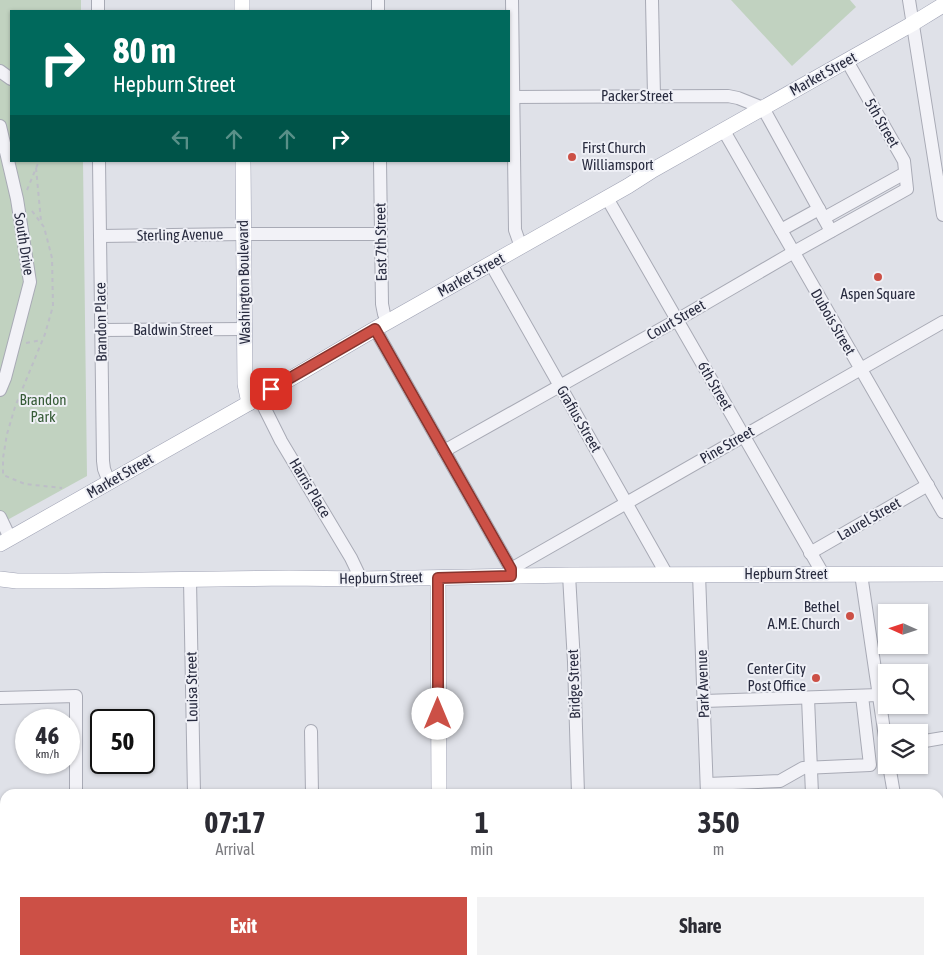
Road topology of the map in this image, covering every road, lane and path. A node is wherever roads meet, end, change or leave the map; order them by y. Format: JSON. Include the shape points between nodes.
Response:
{"nodes":[{"id":1,"x":512,"y":0,"type":"edge"},
{"id":2,"x":652,"y":0,"type":"edge"},
{"id":3,"x":908,"y":0,"type":"edge"},
{"id":4,"x":943,"y":5,"type":"edge"},
{"id":5,"x":912,"y":24,"type":"junction"},
{"id":6,"x":847,"y":61,"type":"junction"},
{"id":7,"x":654,"y":96,"type":"junction"},
{"id":8,"x":511,"y":97,"type":"edge"},
{"id":9,"x":763,"y":108,"type":"junction"},
{"id":10,"x":0,"y":126,"type":"edge"},
{"id":11,"x":724,"y":131,"type":"junction"},
{"id":12,"x":39,"y":162,"type":"edge"},
{"id":13,"x":99,"y":162,"type":"edge"},
{"id":14,"x":243,"y":162,"type":"edge"},
{"id":15,"x":380,"y":162,"type":"edge"},
{"id":16,"x":36,"y":168,"type":"junction"},
{"id":17,"x":905,"y":173,"type":"junction"},
{"id":18,"x":907,"y":189,"type":"joint"},
{"id":19,"x":607,"y":198,"type":"junction"},
{"id":20,"x":17,"y":199,"type":"junction"},
{"id":21,"x":821,"y":213,"type":"junction"},
{"id":22,"x":943,"y":215,"type":"edge"},
{"id":23,"x":41,"y":221,"type":"junction"},
{"id":24,"x":781,"y":230,"type":"junction"},
{"id":25,"x":831,"y":231,"type":"junction"},
{"id":26,"x":244,"y":234,"type":"junction"},
{"id":27,"x":381,"y":234,"type":"junction"},
{"id":28,"x":100,"y":236,"type":"junction"},
{"id":29,"x":521,"y":247,"type":"junction"},
{"id":30,"x":794,"y":252,"type":"junction"},
{"id":31,"x":490,"y":264,"type":"junction"},
{"id":32,"x":677,"y":320,"type":"junction"},
{"id":33,"x":943,"y":322,"type":"edge"},
{"id":34,"x":381,"y":326,"type":"junction"},
{"id":35,"x":245,"y":329,"type":"junction"},
{"id":36,"x":100,"y":330,"type":"junction"},
{"id":37,"x":860,"y":369,"type":"junction"},
{"id":38,"x":560,"y":386,"type":"junction"},
{"id":39,"x":0,"y":390,"type":"edge"},
{"id":40,"x":254,"y":400,"type":"junction"},
{"id":41,"x":743,"y":436,"type":"junction"},
{"id":42,"x":444,"y":450,"type":"junction"},
{"id":43,"x":109,"y":482,"type":"junction"},
{"id":44,"x":928,"y":485,"type":"junction"},
{"id":45,"x":62,"y":488,"type":"dead end"},
{"id":46,"x":626,"y":503,"type":"junction"},
{"id":47,"x":943,"y":512,"type":"edge"},
{"id":48,"x":0,"y":517,"type":"edge"},
{"id":49,"x":5,"y":541,"type":"edge"},
{"id":50,"x":810,"y":553,"type":"junction"},
{"id":51,"x":511,"y":572,"type":"junction"},
{"id":52,"x":699,"y":574,"type":"junction"},
{"id":53,"x":822,"y":574,"type":"junction"},
{"id":54,"x":861,"y":574,"type":"junction"},
{"id":55,"x":943,"y":574,"type":"edge"},
{"id":56,"x":569,"y":575,"type":"junction"},
{"id":57,"x":667,"y":575,"type":"junction"},
{"id":58,"x":438,"y":578,"type":"junction"},
{"id":59,"x":0,"y":579,"type":"edge"},
{"id":60,"x":361,"y":579,"type":"junction"},
{"id":61,"x":190,"y":580,"type":"junction"},
{"id":62,"x":878,"y":688,"type":"edge"},
{"id":63,"x":878,"y":695,"type":"edge"},
{"id":64,"x":862,"y":696,"type":"junction"},
{"id":65,"x":0,"y":698,"type":"edge"},
{"id":66,"x":808,"y":698,"type":"junction"},
{"id":67,"x":704,"y":701,"type":"junction"},
{"id":68,"x":311,"y":731,"type":"dead end"},
{"id":69,"x":943,"y":738,"type":"edge"},
{"id":70,"x":928,"y":740,"type":"edge"},
{"id":71,"x":811,"y":767,"type":"junction"},
{"id":72,"x":891,"y":774,"type":"edge"},
{"id":73,"x":76,"y":789,"type":"edge"},
{"id":74,"x":194,"y":789,"type":"edge"},
{"id":75,"x":312,"y":789,"type":"edge"},
{"id":76,"x":440,"y":789,"type":"edge"},
{"id":77,"x":578,"y":789,"type":"edge"},
{"id":78,"x":707,"y":789,"type":"edge"},
{"id":79,"x":812,"y":789,"type":"edge"},
{"id":80,"x":893,"y":789,"type":"edge"}],
"edges":[{"from":1,"to":8,"type":"street"},
{"from":2,"to":7,"type":"street"},
{"from":3,"to":5,"type":"street"},
{"from":4,"to":5,"type":"main road","name":"Market Street"},
{"from":5,"to":6,"type":"main road","name":"Market Street"},
{"from":5,"to":22,"type":"street"},
{"from":6,"to":9,"type":"main road","name":"Market Street"},
{"from":6,"to":17,"type":"street","name":"5th Street","via":[[904,161]]},
{"from":7,"to":8,"type":"street","name":"Packer Street"},
{"from":7,"to":9,"type":"street","name":"Packer Street","via":[[728,96]]},
{"from":8,"to":29,"type":"street","via":[[516,230]]},
{"from":9,"to":11,"type":"main road","name":"Market Street"},
{"from":9,"to":21,"type":"street"},
{"from":10,"to":20,"type":"street","name":"South Drive"},
{"from":11,"to":19,"type":"main road","name":"Market Street"},
{"from":11,"to":24,"type":"street","name":"Dubois Street"},
{"from":12,"to":16,"type":"path"},
{"from":13,"to":28,"type":"street","name":"Brandon Place"},
{"from":14,"to":26,"type":"main road","name":"Washington Boulevard"},
{"from":15,"to":27,"type":"street","name":"East 7th Street"},
{"from":16,"to":20,"type":"path","via":[[26,194]]},
{"from":16,"to":23,"type":"path"},
{"from":17,"to":18,"type":"street","name":"5th Street"},
{"from":17,"to":21,"type":"street"},
{"from":18,"to":25,"type":"street","name":"Court Street"},
{"from":19,"to":29,"type":"main road","name":"Market Street"},
{"from":19,"to":32,"type":"street","name":"6th Street"},
{"from":20,"to":23,"type":"path"},
{"from":20,"to":39,"type":"street","name":"South Drive","via":[[30,282]]},
{"from":21,"to":24,"type":"street"},
{"from":21,"to":25,"type":"street"},
{"from":23,"to":45,"type":"path","via":[[52,258],[53,306],[15,407],[3,458],[3,475],[25,484]]},
{"from":24,"to":30,"type":"street","name":"Dubois Street"},
{"from":25,"to":30,"type":"street","name":"Court Street"},
{"from":26,"to":27,"type":"street","name":"Sterling Avenue"},
{"from":26,"to":28,"type":"street","name":"Sterling Avenue"},
{"from":26,"to":35,"type":"main road","name":"Washington Boulevard"},
{"from":27,"to":34,"type":"street","name":"East 7th Street","via":[[384,314]]},
{"from":28,"to":36,"type":"street","name":"Brandon Place"},
{"from":29,"to":31,"type":"main road","name":"Market Street"},
{"from":30,"to":32,"type":"street","name":"Court Street"},
{"from":30,"to":37,"type":"street","name":"Dubois Street"},
{"from":31,"to":34,"type":"main road","name":"Market Street"},
{"from":31,"to":38,"type":"street","name":"Grafius Street"},
{"from":32,"to":38,"type":"street","name":"Court Street"},
{"from":32,"to":41,"type":"street","name":"6th Street"},
{"from":33,"to":37,"type":"street","name":"Pine Street"},
{"from":34,"to":40,"type":"main road","name":"Market Street"},
{"from":34,"to":42,"type":"street","name":"East 7th Street"},
{"from":35,"to":36,"type":"street","name":"Baldwin Street"},
{"from":35,"to":40,"type":"main road","name":"Washington Boulevard","via":[[245,384]]},
{"from":36,"to":43,"type":"street","name":"Brandon Place","via":[[103,461]]},
{"from":37,"to":41,"type":"street","name":"Pine Street"},
{"from":37,"to":44,"type":"street","name":"Dubois Street"},
{"from":38,"to":42,"type":"street","name":"Court Street"},
{"from":38,"to":46,"type":"street","name":"Grafius Street"},
{"from":40,"to":43,"type":"main road","name":"Market Street"},
{"from":40,"to":60,"type":"street","name":"Harris Place","via":[[281,440]]},
{"from":41,"to":46,"type":"street","name":"Pine Street"},
{"from":41,"to":50,"type":"street","name":"6th Street"},
{"from":42,"to":51,"type":"street","name":"East 7th Street"},
{"from":43,"to":49,"type":"main road","name":"Market Street"},
{"from":44,"to":47,"type":"street","name":"Dubois Street"},
{"from":44,"to":50,"type":"street","name":"Laurel Street"},
{"from":46,"to":51,"type":"street","name":"Pine Street"},
{"from":46,"to":57,"type":"street","name":"Grafius Street"},
{"from":48,"to":49,"type":"street"},
{"from":50,"to":53,"type":"street","name":"6th Street"},
{"from":51,"to":56,"type":"main road","name":"Hepburn Street"},
{"from":51,"to":58,"type":"main road","name":"Hepburn Street"},
{"from":52,"to":53,"type":"main road","name":"Hepburn Street"},
{"from":52,"to":57,"type":"main road","name":"Hepburn Street"},
{"from":52,"to":67,"type":"street","name":"Park Avenue"},
{"from":53,"to":54,"type":"main road","name":"Hepburn Street"},
{"from":54,"to":55,"type":"main road","name":"Hepburn Street"},
{"from":54,"to":62,"type":"street"},
{"from":56,"to":57,"type":"main road","name":"Hepburn Street"},
{"from":56,"to":77,"type":"street","name":"Bridge Street"},
{"from":58,"to":60,"type":"main road","name":"Hepburn Street"},
{"from":58,"to":76,"type":"main road"},
{"from":59,"to":61,"type":"main road","name":"Hepburn Street"},
{"from":60,"to":61,"type":"main road","name":"Hepburn Street"},
{"from":61,"to":74,"type":"street","name":"Louisa Street"},
{"from":63,"to":64,"type":"street"},
{"from":64,"to":66,"type":"street"},
{"from":64,"to":71,"type":"street","via":[[870,765]]},
{"from":65,"to":73,"type":"street","via":[[76,696]]},
{"from":66,"to":67,"type":"street"},
{"from":66,"to":71,"type":"street"},
{"from":67,"to":78,"type":"street","name":"Park Avenue"},
{"from":68,"to":75,"type":"street"},
{"from":69,"to":70,"type":"street"},
{"from":71,"to":78,"type":"street","via":[[780,781]]},
{"from":71,"to":79,"type":"street"},
{"from":72,"to":80,"type":"street"}]}
